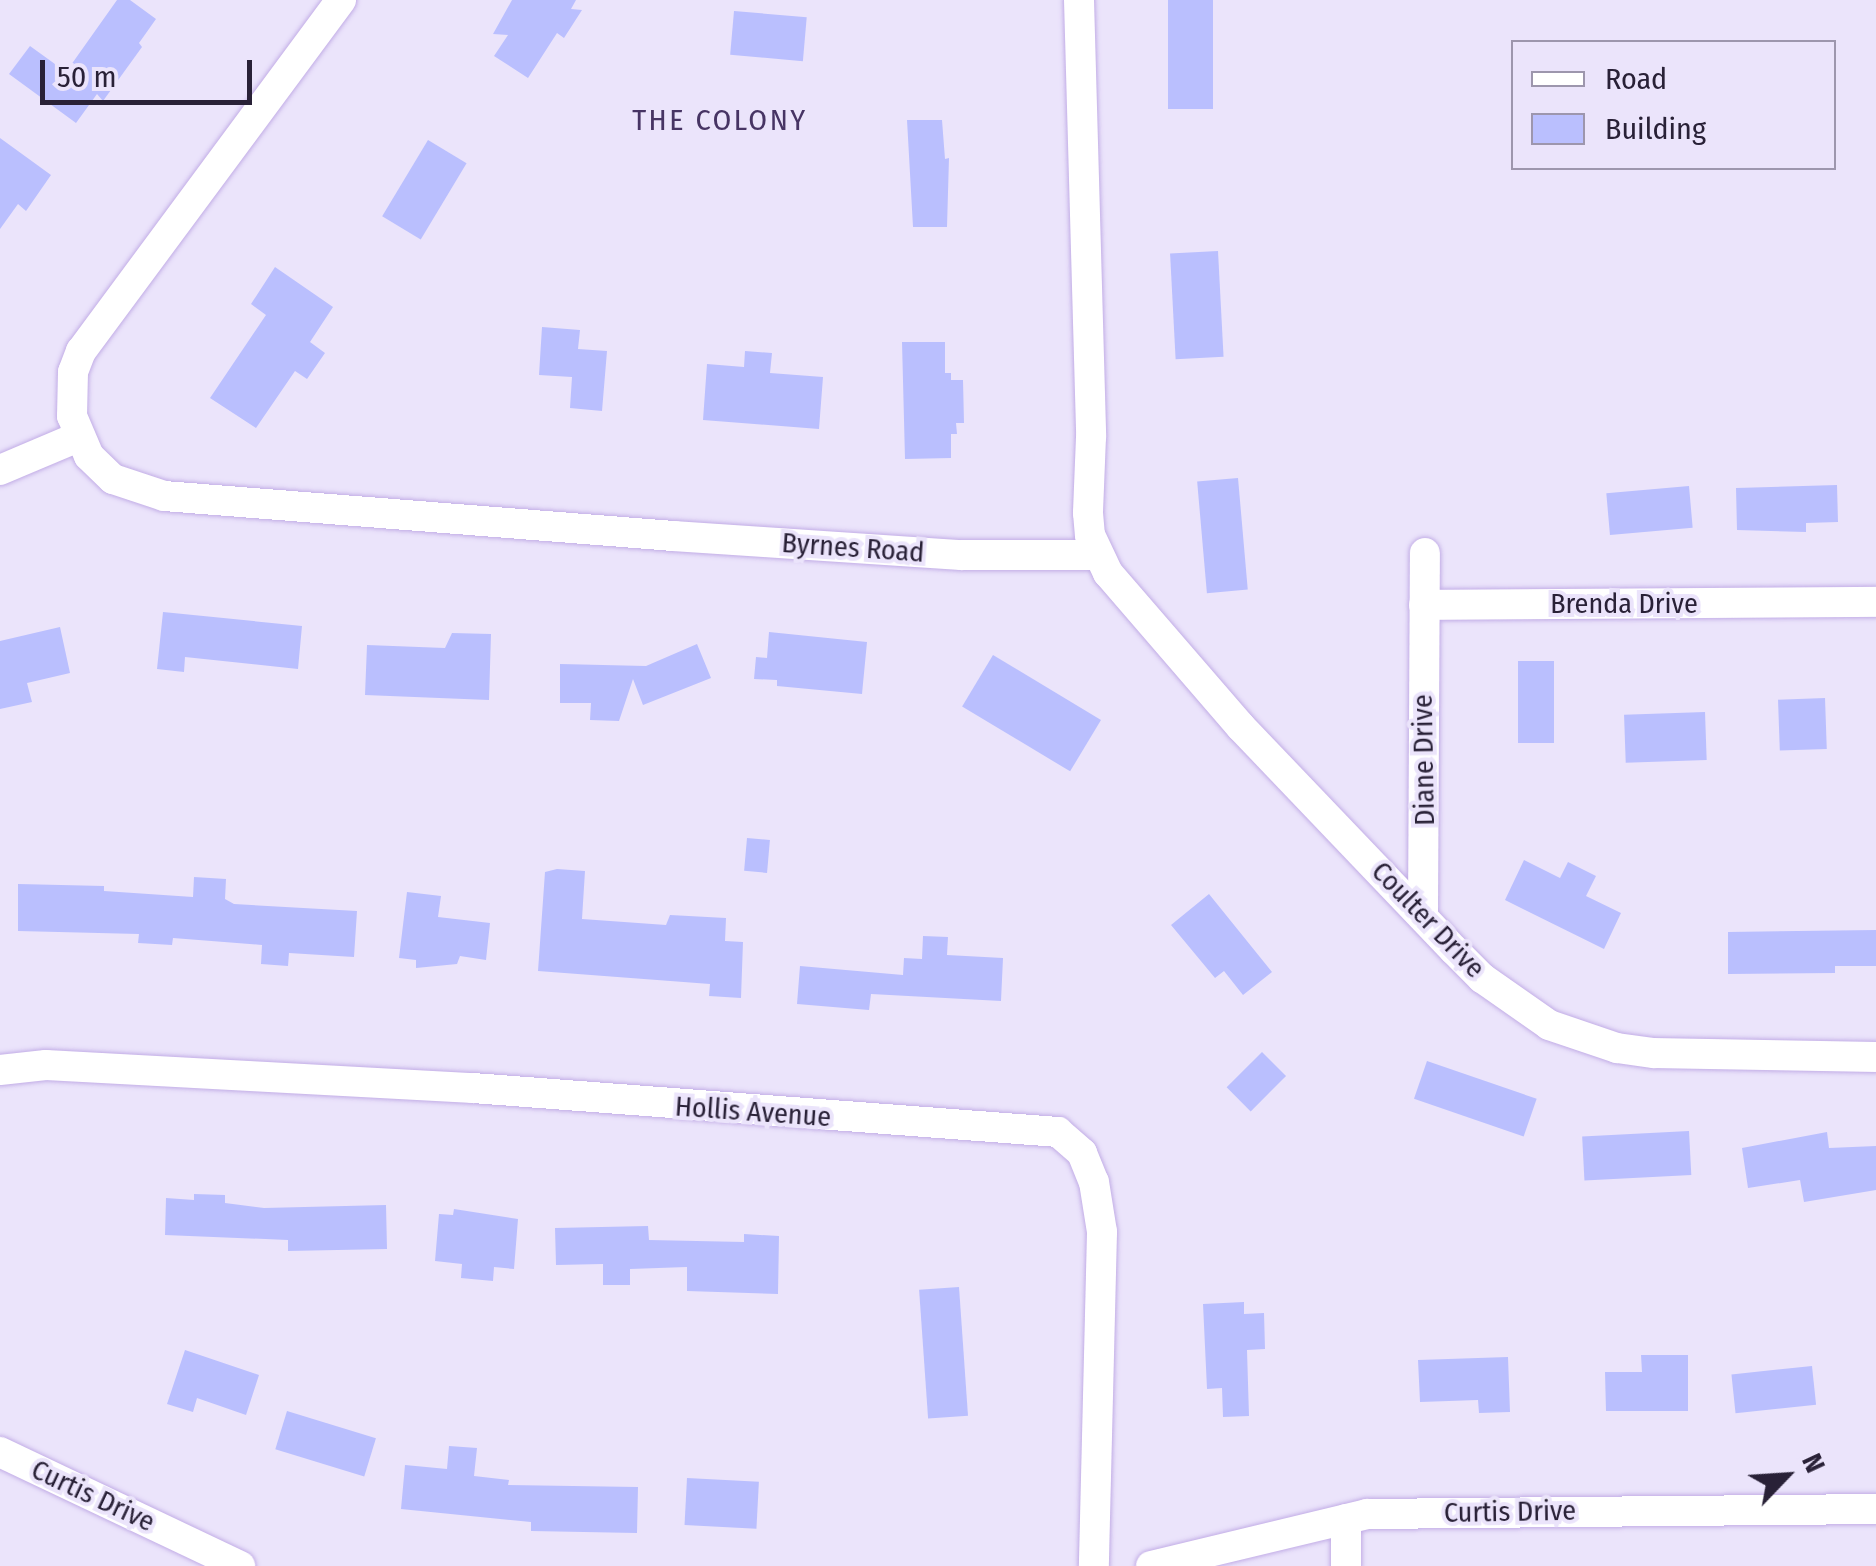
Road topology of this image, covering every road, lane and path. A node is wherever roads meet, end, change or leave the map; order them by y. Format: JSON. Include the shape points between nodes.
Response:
{"nodes":[{"id":1,"x":341,"y":0,"type":"edge"},
{"id":2,"x":1079,"y":0,"type":"edge"},
{"id":3,"x":78,"y":437,"type":"junction"},
{"id":4,"x":0,"y":470,"type":"edge"},
{"id":5,"x":1426,"y":553,"type":"dead end"},
{"id":6,"x":1098,"y":555,"type":"junction"},
{"id":7,"x":1876,"y":602,"type":"edge"},
{"id":8,"x":1424,"y":604,"type":"junction"},
{"id":9,"x":1423,"y":916,"type":"junction"},
{"id":10,"x":1876,"y":1057,"type":"edge"},
{"id":11,"x":0,"y":1070,"type":"edge"},
{"id":12,"x":0,"y":1452,"type":"edge"},
{"id":13,"x":1876,"y":1509,"type":"edge"},
{"id":14,"x":1346,"y":1519,"type":"junction"},
{"id":15,"x":240,"y":1566,"type":"edge"},
{"id":16,"x":1094,"y":1566,"type":"edge"},
{"id":17,"x":1151,"y":1566,"type":"edge"},
{"id":18,"x":1346,"y":1566,"type":"edge"}],
"edges":[{"from":1,"to":3,"type":"street","via":[[81,351],[70,394]]},
{"from":2,"to":6,"type":"street","via":[[1088,513]]},
{"from":3,"to":4,"type":"street"},
{"from":3,"to":6,"type":"street","name":"Byrnes Road","via":[[113,480],[164,496],[961,555]]},
{"from":5,"to":8,"type":"street"},
{"from":6,"to":9,"type":"street","name":"Coulter Drive","via":[[1241,727]]},
{"from":7,"to":8,"type":"street","name":"Brenda Drive"},
{"from":8,"to":9,"type":"street","name":"Diane Drive"},
{"from":9,"to":10,"type":"street","name":"Coulter Drive","via":[[1482,978],[1549,1025],[1582,1038],[1654,1054]]},
{"from":11,"to":16,"type":"street","name":"Hollis Avenue","via":[[46,1065],[473,1088],[1058,1132],[1082,1152],[1100,1207]]},
{"from":12,"to":15,"type":"street","name":"Curtis Drive"},
{"from":13,"to":14,"type":"street","name":"Curtis Drive"},
{"from":14,"to":17,"type":"street","name":"Curtis Drive"},
{"from":14,"to":18,"type":"street"}]}
